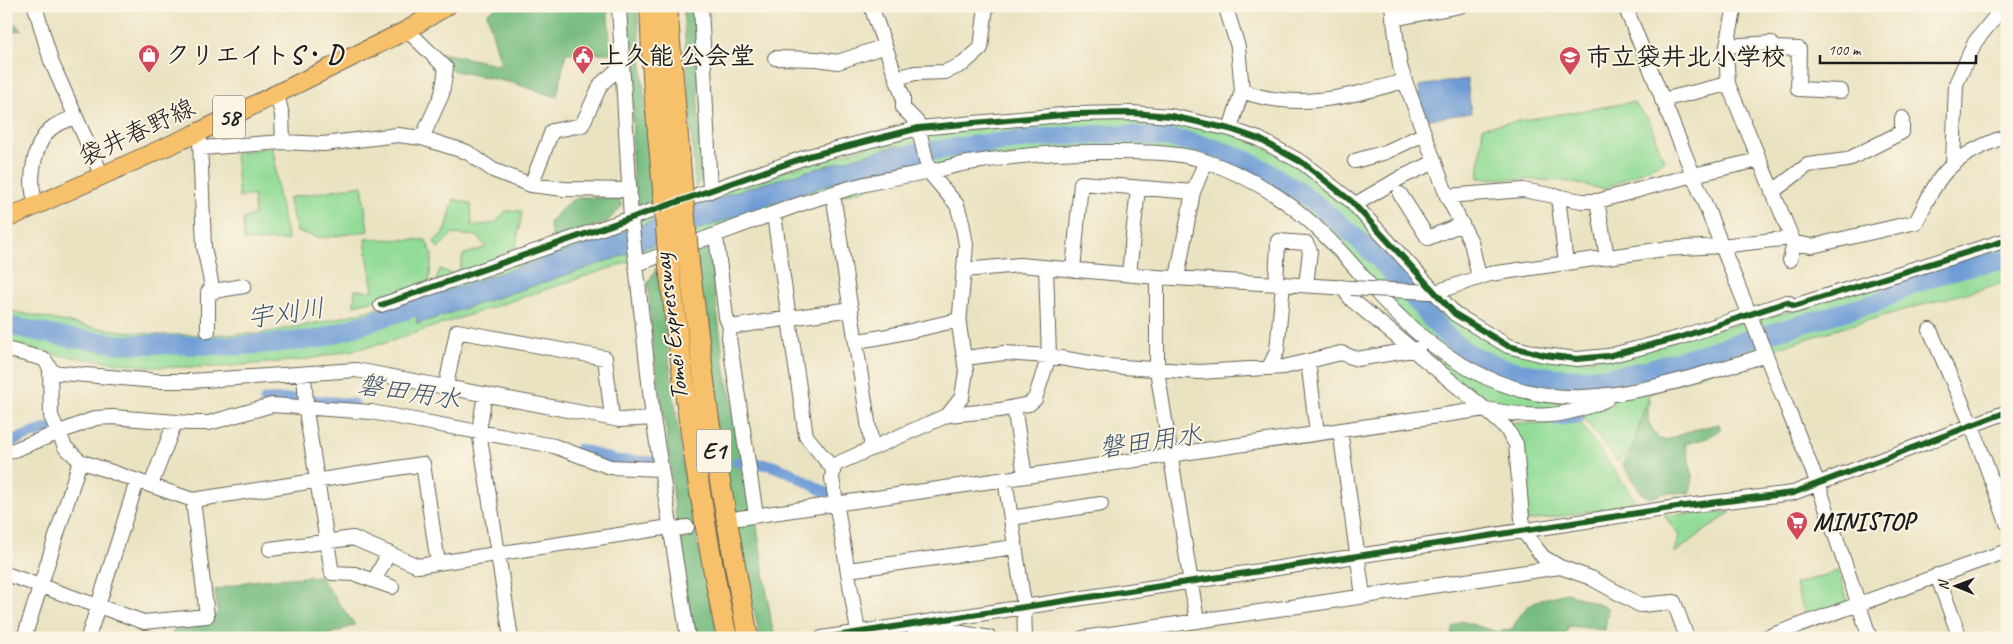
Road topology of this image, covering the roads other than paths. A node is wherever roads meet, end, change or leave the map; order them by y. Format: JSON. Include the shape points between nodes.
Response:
{"nodes":[{"id":1,"x":35,"y":6,"type":"edge"},
{"id":2,"x":447,"y":6,"type":"edge"},
{"id":3,"x":619,"y":6,"type":"edge"},
{"id":4,"x":650,"y":6,"type":"edge"},
{"id":5,"x":667,"y":6,"type":"edge"},
{"id":6,"x":701,"y":6,"type":"edge"},
{"id":7,"x":871,"y":6,"type":"edge"},
{"id":8,"x":986,"y":6,"type":"edge"},
{"id":9,"x":1460,"y":6,"type":"edge"},
{"id":10,"x":1625,"y":6,"type":"edge"},
{"id":11,"x":1735,"y":6,"type":"edge"},
{"id":12,"x":2004,"y":6,"type":"edge"},
{"id":13,"x":1227,"y":7,"type":"edge"},
{"id":14,"x":1393,"y":13,"type":"edge"},
{"id":15,"x":407,"y":30,"type":"junction"},
{"id":16,"x":885,"y":46,"type":"junction"},
{"id":17,"x":1727,"y":46,"type":"junction"},
{"id":18,"x":775,"y":58,"type":"dead end"},
{"id":19,"x":623,"y":66,"type":"junction"},
{"id":20,"x":896,"y":78,"type":"junction"},
{"id":21,"x":1405,"y":81,"type":"junction"},
{"id":22,"x":1728,"y":84,"type":"junction"},
{"id":23,"x":1242,"y":91,"type":"junction"},
{"id":24,"x":1841,"y":91,"type":"dead end"},
{"id":25,"x":277,"y":94,"type":"junction"},
{"id":26,"x":1662,"y":100,"type":"junction"},
{"id":27,"x":74,"y":117,"type":"junction"},
{"id":28,"x":1902,"y":118,"type":"dead end"},
{"id":29,"x":1230,"y":129,"type":"junction"},
{"id":30,"x":920,"y":130,"type":"junction"},
{"id":31,"x":1424,"y":134,"type":"junction"},
{"id":32,"x":2007,"y":136,"type":"edge"},
{"id":33,"x":422,"y":138,"type":"junction"},
{"id":34,"x":200,"y":140,"type":"junction"},
{"id":35,"x":283,"y":142,"type":"junction"},
{"id":36,"x":1759,"y":160,"type":"junction"},
{"id":37,"x":1355,"y":161,"type":"dead end"},
{"id":38,"x":1434,"y":162,"type":"junction"},
{"id":39,"x":1953,"y":164,"type":"junction"},
{"id":40,"x":1203,"y":168,"type":"dead end"},
{"id":41,"x":928,"y":170,"type":"junction"},
{"id":42,"x":1693,"y":174,"type":"junction"},
{"id":43,"x":102,"y":176,"type":"junction"},
{"id":44,"x":531,"y":185,"type":"junction"},
{"id":45,"x":1138,"y":188,"type":"junction"},
{"id":46,"x":630,"y":190,"type":"junction"},
{"id":47,"x":710,"y":191,"type":"junction"},
{"id":48,"x":1193,"y":192,"type":"junction"},
{"id":49,"x":1772,"y":192,"type":"junction"},
{"id":50,"x":833,"y":194,"type":"junction"},
{"id":51,"x":1400,"y":194,"type":"dead end"},
{"id":52,"x":1447,"y":196,"type":"junction"},
{"id":53,"x":1558,"y":196,"type":"junction"},
{"id":54,"x":1597,"y":201,"type":"junction"},
{"id":55,"x":37,"y":205,"type":"junction"},
{"id":56,"x":1354,"y":205,"type":"junction"},
{"id":57,"x":774,"y":215,"type":"junction"},
{"id":58,"x":6,"y":219,"type":"edge"},
{"id":59,"x":632,"y":221,"type":"junction"},
{"id":60,"x":1462,"y":224,"type":"junction"},
{"id":61,"x":716,"y":236,"type":"junction"},
{"id":62,"x":2007,"y":240,"type":"edge"},
{"id":63,"x":1793,"y":241,"type":"junction"},
{"id":64,"x":1721,"y":246,"type":"junction"},
{"id":65,"x":1607,"y":257,"type":"junction"},
{"id":66,"x":1790,"y":260,"type":"dead end"},
{"id":67,"x":636,"y":261,"type":"junction"},
{"id":68,"x":679,"y":264,"type":"junction"},
{"id":69,"x":1566,"y":264,"type":"junction"},
{"id":70,"x":1046,"y":268,"type":"junction"},
{"id":71,"x":964,"y":270,"type":"junction"},
{"id":72,"x":1073,"y":270,"type":"junction"},
{"id":73,"x":1129,"y":274,"type":"junction"},
{"id":74,"x":1157,"y":277,"type":"junction"},
{"id":75,"x":1479,"y":277,"type":"junction"},
{"id":76,"x":1177,"y":278,"type":"junction"},
{"id":77,"x":1280,"y":284,"type":"junction"},
{"id":78,"x":1306,"y":285,"type":"junction"},
{"id":79,"x":244,"y":286,"type":"dead end"},
{"id":80,"x":1347,"y":287,"type":"junction"},
{"id":81,"x":213,"y":292,"type":"junction"},
{"id":82,"x":1433,"y":292,"type":"junction"},
{"id":83,"x":381,"y":305,"type":"dead end"},
{"id":84,"x":851,"y":309,"type":"junction"},
{"id":85,"x":1750,"y":314,"type":"junction"},
{"id":86,"x":790,"y":318,"type":"junction"},
{"id":87,"x":959,"y":320,"type":"junction"},
{"id":88,"x":730,"y":326,"type":"junction"},
{"id":89,"x":1930,"y":330,"type":"dead end"},
{"id":90,"x":208,"y":331,"type":"dead end"},
{"id":91,"x":856,"y":341,"type":"junction"},
{"id":92,"x":1431,"y":345,"type":"junction"},
{"id":93,"x":6,"y":349,"type":"edge"},
{"id":94,"x":1413,"y":350,"type":"junction"},
{"id":95,"x":1766,"y":353,"type":"junction"},
{"id":96,"x":1049,"y":356,"type":"junction"},
{"id":97,"x":964,"y":358,"type":"junction"},
{"id":98,"x":1308,"y":361,"type":"junction"},
{"id":99,"x":1268,"y":368,"type":"junction"},
{"id":100,"x":1157,"y":370,"type":"junction"},
{"id":101,"x":50,"y":372,"type":"junction"},
{"id":102,"x":304,"y":374,"type":"junction"},
{"id":103,"x":446,"y":386,"type":"junction"},
{"id":104,"x":485,"y":394,"type":"junction"},
{"id":105,"x":1616,"y":394,"type":"junction"},
{"id":106,"x":306,"y":406,"type":"junction"},
{"id":107,"x":1014,"y":407,"type":"junction"},
{"id":108,"x":1486,"y":409,"type":"junction"},
{"id":109,"x":2007,"y":412,"type":"edge"},
{"id":110,"x":948,"y":415,"type":"junction"},
{"id":111,"x":612,"y":418,"type":"junction"},
{"id":112,"x":653,"y":418,"type":"junction"},
{"id":113,"x":175,"y":422,"type":"junction"},
{"id":114,"x":1972,"y":426,"type":"junction"},
{"id":115,"x":1340,"y":430,"type":"junction"},
{"id":116,"x":479,"y":432,"type":"junction"},
{"id":117,"x":57,"y":433,"type":"junction"},
{"id":118,"x":1317,"y":433,"type":"junction"},
{"id":119,"x":872,"y":448,"type":"junction"},
{"id":120,"x":6,"y":453,"type":"edge"},
{"id":121,"x":1171,"y":455,"type":"junction"},
{"id":122,"x":80,"y":461,"type":"junction"},
{"id":123,"x":661,"y":469,"type":"junction"},
{"id":124,"x":833,"y":469,"type":"junction"},
{"id":125,"x":1025,"y":476,"type":"junction"},
{"id":126,"x":1005,"y":479,"type":"junction"},
{"id":127,"x":137,"y":480,"type":"junction"},
{"id":128,"x":316,"y":481,"type":"junction"},
{"id":129,"x":1818,"y":484,"type":"junction"},
{"id":130,"x":151,"y":486,"type":"junction"},
{"id":131,"x":193,"y":500,"type":"junction"},
{"id":132,"x":837,"y":504,"type":"junction"},
{"id":133,"x":1101,"y":504,"type":"dead end"},
{"id":134,"x":756,"y":515,"type":"junction"},
{"id":135,"x":738,"y":518,"type":"dead end"},
{"id":136,"x":1011,"y":518,"type":"junction"},
{"id":137,"x":2007,"y":523,"type":"edge"},
{"id":138,"x":687,"y":527,"type":"dead end"},
{"id":139,"x":670,"y":528,"type":"junction"},
{"id":140,"x":1523,"y":531,"type":"junction"},
{"id":141,"x":326,"y":541,"type":"junction"},
{"id":142,"x":1015,"y":548,"type":"junction"},
{"id":143,"x":270,"y":549,"type":"dead end"},
{"id":144,"x":2007,"y":551,"type":"edge"},
{"id":145,"x":389,"y":553,"type":"junction"},
{"id":146,"x":499,"y":554,"type":"junction"},
{"id":147,"x":1356,"y":556,"type":"junction"},
{"id":148,"x":438,"y":563,"type":"junction"},
{"id":149,"x":1560,"y":567,"type":"junction"},
{"id":150,"x":848,"y":570,"type":"junction"},
{"id":151,"x":6,"y":574,"type":"edge"},
{"id":152,"x":1937,"y":575,"type":"junction"},
{"id":153,"x":375,"y":579,"type":"junction"},
{"id":154,"x":1191,"y":580,"type":"junction"},
{"id":155,"x":42,"y":585,"type":"junction"},
{"id":156,"x":392,"y":587,"type":"dead end"},
{"id":157,"x":1363,"y":596,"type":"junction"},
{"id":158,"x":1857,"y":604,"type":"junction"},
{"id":159,"x":1024,"y":605,"type":"junction"},
{"id":160,"x":99,"y":606,"type":"junction"},
{"id":161,"x":1197,"y":621,"type":"junction"},
{"id":162,"x":1130,"y":634,"type":"edge"},
{"id":163,"x":858,"y":635,"type":"edge"},
{"id":164,"x":24,"y":638,"type":"edge"},
{"id":165,"x":88,"y":638,"type":"edge"},
{"id":166,"x":511,"y":638,"type":"edge"},
{"id":167,"x":688,"y":638,"type":"edge"},
{"id":168,"x":727,"y":638,"type":"edge"},
{"id":169,"x":748,"y":638,"type":"edge"},
{"id":170,"x":822,"y":638,"type":"edge"},
{"id":171,"x":912,"y":638,"type":"edge"},
{"id":172,"x":990,"y":638,"type":"edge"},
{"id":173,"x":1025,"y":638,"type":"edge"},
{"id":174,"x":1083,"y":638,"type":"edge"},
{"id":175,"x":1687,"y":638,"type":"edge"},
{"id":176,"x":1764,"y":638,"type":"edge"},
{"id":177,"x":1870,"y":638,"type":"edge"},
{"id":178,"x":1960,"y":638,"type":"edge"}],
"edges":[{"from":1,"to":27,"type":"street","via":[[51,61]]},
{"from":2,"to":15,"type":"main road","name":"袋井春野線","number":"58"},
{"from":3,"to":19,"type":"street"},
{"from":4,"to":68,"type":"highway","name":"Tomei Expressway","number":"E1","bridge":true,"via":[[663,190]]},
{"from":5,"to":68,"type":"highway","name":"Tomei Expressway","number":"E1","bridge":true,"via":[[682,185]]},
{"from":6,"to":47,"type":"street"},
{"from":7,"to":16,"type":"street"},
{"from":8,"to":20,"type":"street","via":[[981,48],[963,64],[945,72],[915,73]]},
{"from":9,"to":14,"type":"street"},
{"from":10,"to":26,"type":"street"},
{"from":11,"to":17,"type":"street"},
{"from":12,"to":39,"type":"street","via":[[1975,42],[1956,84]]},
{"from":13,"to":23,"type":"street","via":[[1238,46]]},
{"from":14,"to":21,"type":"street"},
{"from":15,"to":25,"type":"main road","name":"袋井春野線","number":"58"},
{"from":15,"to":33,"type":"street","via":[[446,68],[442,94]]},
{"from":16,"to":18,"type":"street","via":[[838,62]]},
{"from":16,"to":20,"type":"street"},
{"from":17,"to":22,"type":"street"},
{"from":17,"to":24,"type":"street","via":[[1771,43],[1774,48],[1799,49],[1798,89]]},
{"from":19,"to":44,"type":"street","via":[[601,84],[582,125],[552,130]]},
{"from":19,"to":46,"type":"street"},
{"from":20,"to":30,"type":"street","via":[[903,108],[917,122]]},
{"from":21,"to":23,"type":"street","via":[[1332,100],[1285,101],[1260,98]]},
{"from":21,"to":31,"type":"street"},
{"from":22,"to":26,"type":"street"},
{"from":22,"to":36,"type":"street"},
{"from":23,"to":29,"type":"street"},
{"from":25,"to":34,"type":"main road","name":"袋井春野線","number":"58"},
{"from":25,"to":35,"type":"street"},
{"from":26,"to":42,"type":"street"},
{"from":27,"to":43,"type":"street"},
{"from":27,"to":55,"type":"street","via":[[53,127],[41,144],[33,164],[32,194]]},
{"from":28,"to":49,"type":"street","via":[[1902,132],[1847,160],[1808,165]]},
{"from":29,"to":30,"type":"street","via":[[1171,116],[1132,113],[1073,114]]},
{"from":29,"to":56,"type":"street","via":[[1259,139],[1303,164]]},
{"from":30,"to":41,"type":"street"},
{"from":30,"to":47,"type":"street","via":[[809,156]]},
{"from":31,"to":37,"type":"street","via":[[1386,152]]},
{"from":31,"to":38,"type":"street"},
{"from":32,"to":39,"type":"street"},
{"from":33,"to":35,"type":"street","via":[[398,135],[322,144]]},
{"from":33,"to":44,"type":"street","via":[[467,152],[493,170]]},
{"from":34,"to":35,"type":"street"},
{"from":34,"to":43,"type":"main road","name":"袋井春野線","number":"58"},
{"from":34,"to":81,"type":"street","via":[[204,247]]},
{"from":36,"to":42,"type":"street"},
{"from":36,"to":49,"type":"street"},
{"from":38,"to":52,"type":"street"},
{"from":38,"to":56,"type":"street"},
{"from":39,"to":63,"type":"street","via":[[1941,177],[1916,222],[1812,246]]},
{"from":40,"to":48,"type":"street"},
{"from":41,"to":50,"type":"street"},
{"from":41,"to":71,"type":"street","via":[[957,205],[966,244]]},
{"from":41,"to":92,"type":"street","via":[[966,163],[1084,152],[1199,159],[1260,185],[1316,225],[1408,325]]},
{"from":42,"to":54,"type":"street"},
{"from":42,"to":64,"type":"street"},
{"from":43,"to":55,"type":"main road","name":"袋井春野線","number":"58"},
{"from":44,"to":46,"type":"street"},
{"from":45,"to":48,"type":"street"},
{"from":45,"to":72,"type":"street","via":[[1081,183]]},
{"from":45,"to":73,"type":"street"},
{"from":46,"to":59,"type":"street"},
{"from":47,"to":59,"type":"street"},
{"from":48,"to":76,"type":"street"},
{"from":49,"to":63,"type":"street"},
{"from":50,"to":57,"type":"street"},
{"from":50,"to":84,"type":"street"},
{"from":51,"to":60,"type":"street","via":[[1428,238]]},
{"from":52,"to":53,"type":"street","via":[[1523,190]]},
{"from":52,"to":60,"type":"street"},
{"from":53,"to":54,"type":"street"},
{"from":53,"to":69,"type":"street"},
{"from":54,"to":65,"type":"street"},
{"from":55,"to":58,"type":"main road","name":"袋井春野線","number":"58"},
{"from":56,"to":82,"type":"street"},
{"from":57,"to":61,"type":"street"},
{"from":57,"to":86,"type":"street"},
{"from":59,"to":67,"type":"street"},
{"from":59,"to":83,"type":"street"},
{"from":60,"to":75,"type":"street","via":[[1471,242]]},
{"from":61,"to":67,"type":"street"},
{"from":61,"to":88,"type":"street","via":[[726,317]]},
{"from":62,"to":85,"type":"street","via":[[1794,306],[1787,302]]},
{"from":63,"to":64,"type":"street"},
{"from":63,"to":66,"type":"street"},
{"from":64,"to":65,"type":"street"},
{"from":64,"to":85,"type":"street"},
{"from":65,"to":69,"type":"street"},
{"from":67,"to":112,"type":"street"},
{"from":68,"to":168,"type":"highway","name":"Tomei Expressway","number":"E1","via":[[688,420]]},
{"from":68,"to":169,"type":"highway","name":"Tomei Expressway","number":"E1"},
{"from":69,"to":75,"type":"street"},
{"from":70,"to":71,"type":"street","via":[[1020,265]]},
{"from":70,"to":72,"type":"street"},
{"from":70,"to":96,"type":"street"},
{"from":71,"to":87,"type":"street"},
{"from":72,"to":73,"type":"street"},
{"from":73,"to":74,"type":"street"},
{"from":74,"to":76,"type":"street"},
{"from":74,"to":100,"type":"street"},
{"from":75,"to":82,"type":"street"},
{"from":76,"to":77,"type":"street"},
{"from":77,"to":78,"type":"street"},
{"from":77,"to":78,"type":"street","via":[[1278,241],[1306,244],[1310,251]]},
{"from":77,"to":99,"type":"street","via":[[1277,351]]},
{"from":78,"to":80,"type":"street"},
{"from":79,"to":81,"type":"street"},
{"from":80,"to":82,"type":"street","bridge":true},
{"from":80,"to":94,"type":"street","via":[[1352,300]]},
{"from":81,"to":90,"type":"street","via":[[208,292]]},
{"from":82,"to":85,"type":"street","via":[[1455,314],[1508,346],[1577,359],[1608,356],[1678,338]]},
{"from":84,"to":86,"type":"street"},
{"from":84,"to":91,"type":"street"},
{"from":85,"to":95,"type":"street"},
{"from":86,"to":88,"type":"street"},
{"from":86,"to":124,"type":"street","via":[[806,436]]},
{"from":87,"to":91,"type":"street","via":[[884,338]]},
{"from":87,"to":97,"type":"street"},
{"from":88,"to":134,"type":"street","via":[[729,338]]},
{"from":89,"to":114,"type":"street"},
{"from":91,"to":119,"type":"street"},
{"from":92,"to":94,"type":"street"},
{"from":92,"to":105,"type":"street","via":[[1467,369],[1512,388],[1561,397]]},
{"from":93,"to":101,"type":"street","via":[[44,360]]},
{"from":94,"to":98,"type":"street","via":[[1358,359],[1341,353]]},
{"from":94,"to":108,"type":"street"},
{"from":95,"to":105,"type":"street","via":[[1679,381]]},
{"from":95,"to":129,"type":"street"},
{"from":96,"to":97,"type":"street","via":[[1004,353]]},
{"from":96,"to":100,"type":"street"},
{"from":96,"to":107,"type":"street","via":[[1035,399],[1029,404]]},
{"from":97,"to":110,"type":"street","via":[[966,371],[962,397]]},
{"from":98,"to":99,"type":"street"},
{"from":98,"to":118,"type":"street"},
{"from":99,"to":100,"type":"street","via":[[1199,372]]},
{"from":100,"to":121,"type":"street"},
{"from":101,"to":102,"type":"street","via":[[157,381]]},
{"from":101,"to":117,"type":"street","via":[[51,416]]},
{"from":102,"to":103,"type":"street","via":[[356,370]]},
{"from":102,"to":106,"type":"street"},
{"from":103,"to":104,"type":"street"},
{"from":103,"to":111,"type":"street","via":[[458,331],[605,358]]},
{"from":104,"to":111,"type":"street"},
{"from":104,"to":116,"type":"street"},
{"from":105,"to":108,"type":"street","via":[[1584,409],[1554,416]]},
{"from":106,"to":113,"type":"street","via":[[272,405],[209,423]]},
{"from":106,"to":116,"type":"street","via":[[370,412]]},
{"from":106,"to":128,"type":"street"},
{"from":107,"to":110,"type":"street"},
{"from":107,"to":125,"type":"street"},
{"from":108,"to":115,"type":"street"},
{"from":108,"to":140,"type":"street","via":[[1506,428],[1516,444]]},
{"from":109,"to":114,"type":"street"},
{"from":110,"to":119,"type":"street"},
{"from":111,"to":112,"type":"street"},
{"from":112,"to":123,"type":"street"},
{"from":113,"to":117,"type":"street","via":[[96,418]]},
{"from":113,"to":130,"type":"street"},
{"from":114,"to":129,"type":"street"},
{"from":114,"to":137,"type":"street"},
{"from":115,"to":118,"type":"street"},
{"from":115,"to":147,"type":"street"},
{"from":116,"to":123,"type":"street","via":[[554,446],[610,467]]},
{"from":116,"to":146,"type":"street"},
{"from":117,"to":120,"type":"street"},
{"from":117,"to":122,"type":"street","via":[[65,447]]},
{"from":118,"to":121,"type":"street"},
{"from":119,"to":124,"type":"street","via":[[834,465]]},
{"from":121,"to":125,"type":"street"},
{"from":121,"to":154,"type":"street"},
{"from":122,"to":127,"type":"street"},
{"from":122,"to":155,"type":"street"},
{"from":123,"to":139,"type":"street"},
{"from":124,"to":132,"type":"street"},
{"from":125,"to":126,"type":"street"},
{"from":126,"to":132,"type":"street"},
{"from":126,"to":136,"type":"street"},
{"from":127,"to":130,"type":"street"},
{"from":127,"to":160,"type":"street"},
{"from":128,"to":131,"type":"street"},
{"from":128,"to":141,"type":"street"},
{"from":128,"to":148,"type":"street","via":[[423,464]]},
{"from":129,"to":140,"type":"street","via":[[1793,493]]},
{"from":129,"to":158,"type":"street"},
{"from":130,"to":131,"type":"street"},
{"from":131,"to":160,"type":"street","via":[[207,616],[144,622]]},
{"from":132,"to":134,"type":"street"},
{"from":132,"to":150,"type":"street"},
{"from":133,"to":136,"type":"street"},
{"from":134,"to":135,"type":"street"},
{"from":136,"to":142,"type":"street"},
{"from":138,"to":139,"type":"street"},
{"from":139,"to":146,"type":"street"},
{"from":139,"to":167,"type":"street"},
{"from":140,"to":147,"type":"street"},
{"from":140,"to":149,"type":"street","via":[[1543,557]]},
{"from":141,"to":143,"type":"street"},
{"from":141,"to":145,"type":"street","via":[[353,538]]},
{"from":141,"to":153,"type":"street","via":[[332,573]]},
{"from":142,"to":150,"type":"street"},
{"from":142,"to":159,"type":"street"},
{"from":144,"to":152,"type":"street"},
{"from":145,"to":148,"type":"street","via":[[418,566]]},
{"from":145,"to":153,"type":"street"},
{"from":146,"to":148,"type":"street"},
{"from":146,"to":166,"type":"street"},
{"from":147,"to":154,"type":"street"},
{"from":147,"to":157,"type":"street"},
{"from":149,"to":157,"type":"street"},
{"from":149,"to":175,"type":"street","via":[[1591,578],[1640,605],[1674,602]]},
{"from":150,"to":163,"type":"street"},
{"from":151,"to":155,"type":"street"},
{"from":152,"to":158,"type":"street"},
{"from":152,"to":178,"type":"street"},
{"from":153,"to":156,"type":"street"},
{"from":154,"to":159,"type":"street"},
{"from":154,"to":161,"type":"street"},
{"from":155,"to":160,"type":"street"},
{"from":155,"to":164,"type":"street"},
{"from":157,"to":161,"type":"street"},
{"from":158,"to":176,"type":"street"},
{"from":158,"to":177,"type":"street"},
{"from":159,"to":163,"type":"street"},
{"from":159,"to":173,"type":"street"},
{"from":160,"to":165,"type":"street"},
{"from":161,"to":162,"type":"street"},
{"from":162,"to":174,"type":"street"},
{"from":163,"to":170,"type":"street"},
{"from":171,"to":172,"type":"street","via":[[945,630]]}]}
